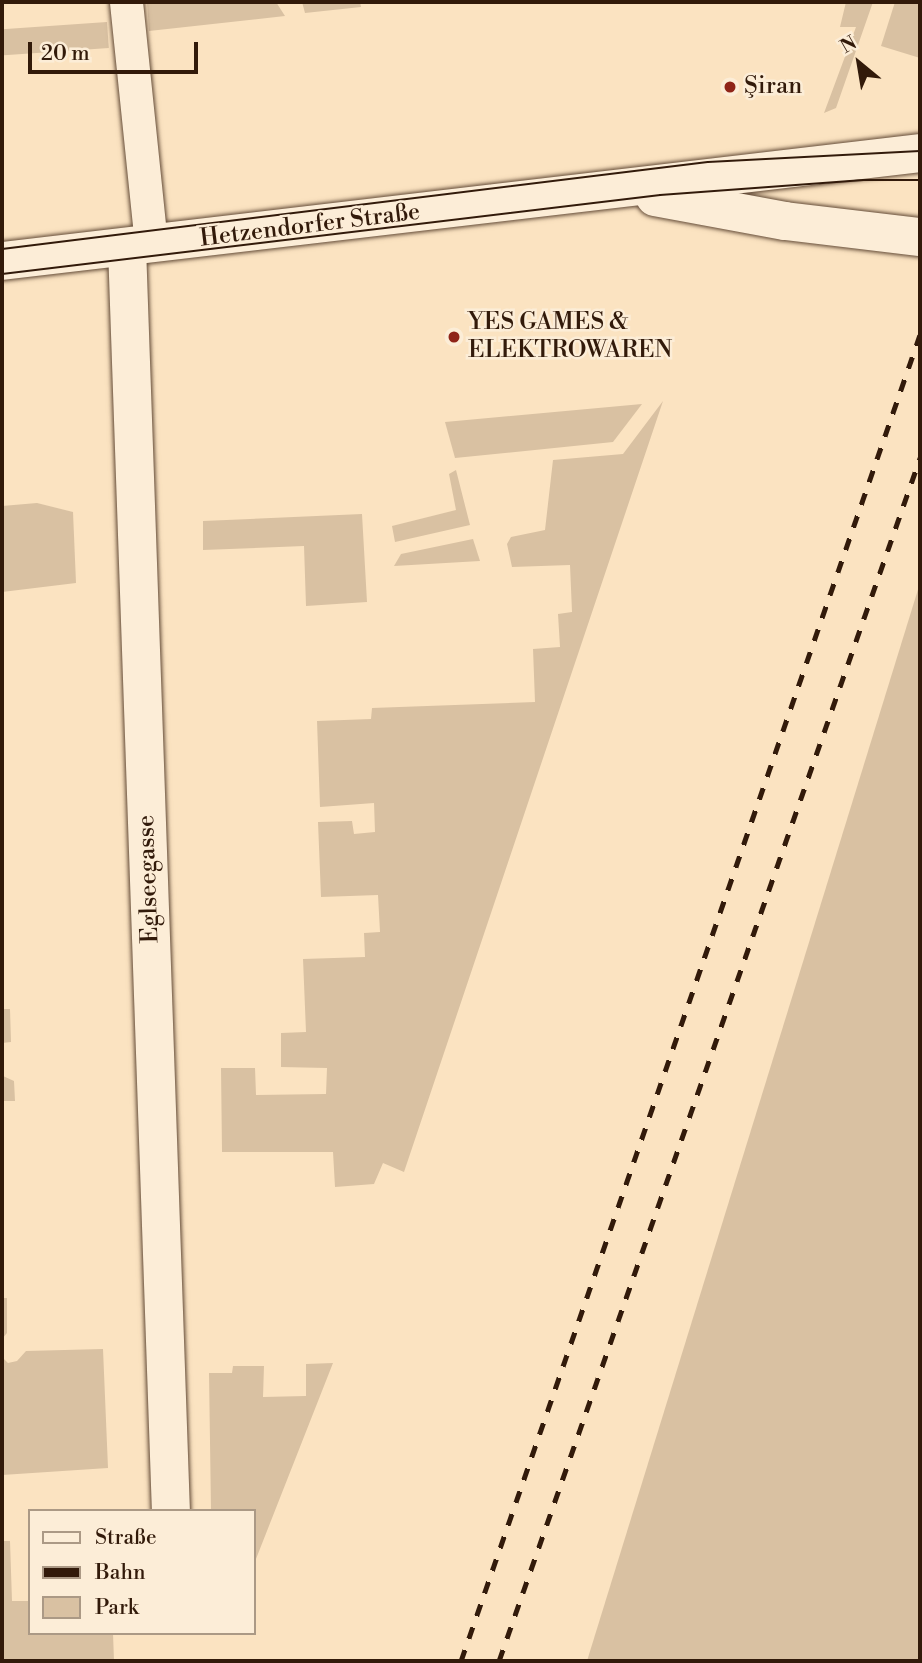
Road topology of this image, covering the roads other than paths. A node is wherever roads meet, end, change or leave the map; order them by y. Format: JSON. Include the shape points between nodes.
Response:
{"nodes":[{"id":1,"x":126,"y":2,"type":"edge"},
{"id":2,"x":920,"y":153,"type":"edge"},
{"id":3,"x":619,"y":190,"type":"junction"},
{"id":4,"x":920,"y":237,"type":"edge"},
{"id":5,"x":139,"y":246,"type":"junction"},
{"id":6,"x":2,"y":261,"type":"edge"},
{"id":7,"x":171,"y":1509,"type":"edge"}],
"edges":[{"from":1,"to":5,"type":"lane"},
{"from":2,"to":3,"type":"street","name":"Hetzendorfer Straße"},
{"from":3,"to":4,"type":"street","name":"Hetzendorfer Straße","via":[[785,221]]},
{"from":3,"to":5,"type":"street","name":"Hetzendorfer Straße"},
{"from":5,"to":6,"type":"street","name":"Hetzendorfer Straße"},
{"from":5,"to":7,"type":"street","name":"Eglseegasse"}]}
